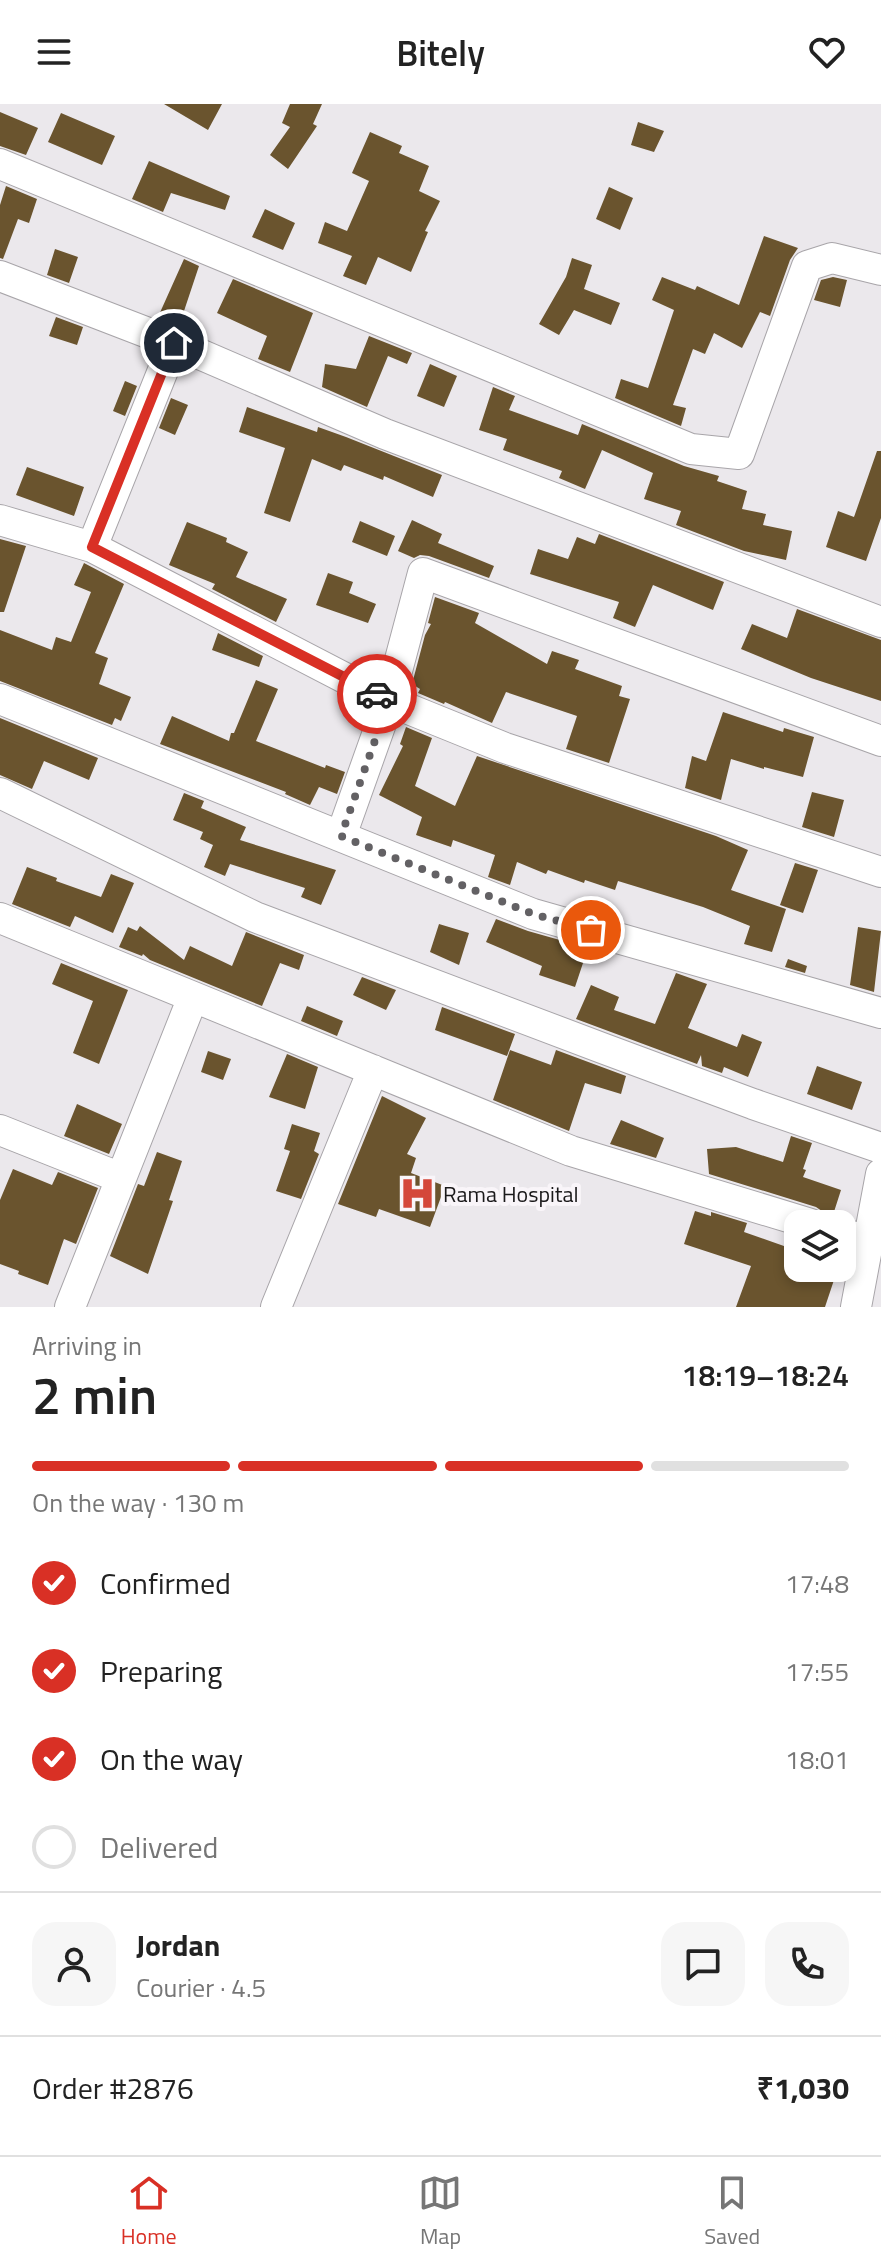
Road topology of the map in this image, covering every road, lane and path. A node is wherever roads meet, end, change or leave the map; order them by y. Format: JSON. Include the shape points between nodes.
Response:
{"nodes":[{"id":1,"x":0,"y":164,"type":"edge"},
{"id":2,"x":881,"y":270,"type":"edge"},
{"id":3,"x":0,"y":276,"type":"edge"},
{"id":4,"x":174,"y":343,"type":"junction"},
{"id":5,"x":0,"y":520,"type":"edge"},
{"id":6,"x":92,"y":547,"type":"junction"},
{"id":7,"x":881,"y":622,"type":"edge"},
{"id":8,"x":0,"y":699,"type":"edge"},
{"id":9,"x":389,"y":701,"type":"junction"},
{"id":10,"x":881,"y":741,"type":"edge"},
{"id":11,"x":0,"y":793,"type":"edge"},
{"id":12,"x":341,"y":836,"type":"junction"},
{"id":13,"x":881,"y":872,"type":"edge"},
{"id":14,"x":0,"y":918,"type":"edge"},
{"id":15,"x":193,"y":997,"type":"junction"},
{"id":16,"x":881,"y":1013,"type":"edge"},
{"id":17,"x":373,"y":1070,"type":"junction"},
{"id":18,"x":0,"y":1130,"type":"edge"},
{"id":19,"x":881,"y":1148,"type":"edge"},
{"id":20,"x":881,"y":1174,"type":"edge"},
{"id":21,"x":121,"y":1178,"type":"junction"},
{"id":22,"x":784,"y":1216,"type":"edge"},
{"id":23,"x":866,"y":1229,"type":"edge"},
{"id":24,"x":70,"y":1307,"type":"edge"},
{"id":25,"x":276,"y":1307,"type":"edge"},
{"id":26,"x":856,"y":1307,"type":"edge"}],
"edges":[{"from":1,"to":2,"type":"street","via":[[691,449],[739,454],[807,266],[832,258]]},
{"from":3,"to":4,"type":"street"},
{"from":4,"to":6,"type":"street"},
{"from":4,"to":7,"type":"street","via":[[385,434]]},
{"from":5,"to":6,"type":"street"},
{"from":6,"to":9,"type":"street"},
{"from":8,"to":12,"type":"street"},
{"from":9,"to":10,"type":"street","via":[[423,573]]},
{"from":9,"to":12,"type":"street"},
{"from":9,"to":13,"type":"street","via":[[505,748]]},
{"from":11,"to":19,"type":"street","via":[[255,917]]},
{"from":12,"to":16,"type":"street","via":[[533,914]]},
{"from":14,"to":15,"type":"street"},
{"from":15,"to":17,"type":"street"},
{"from":15,"to":21,"type":"street"},
{"from":17,"to":22,"type":"street","via":[[571,1151]]},
{"from":17,"to":25,"type":"street"},
{"from":18,"to":21,"type":"street"},
{"from":20,"to":23,"type":"street"},
{"from":21,"to":24,"type":"street"},
{"from":23,"to":26,"type":"street"}]}
